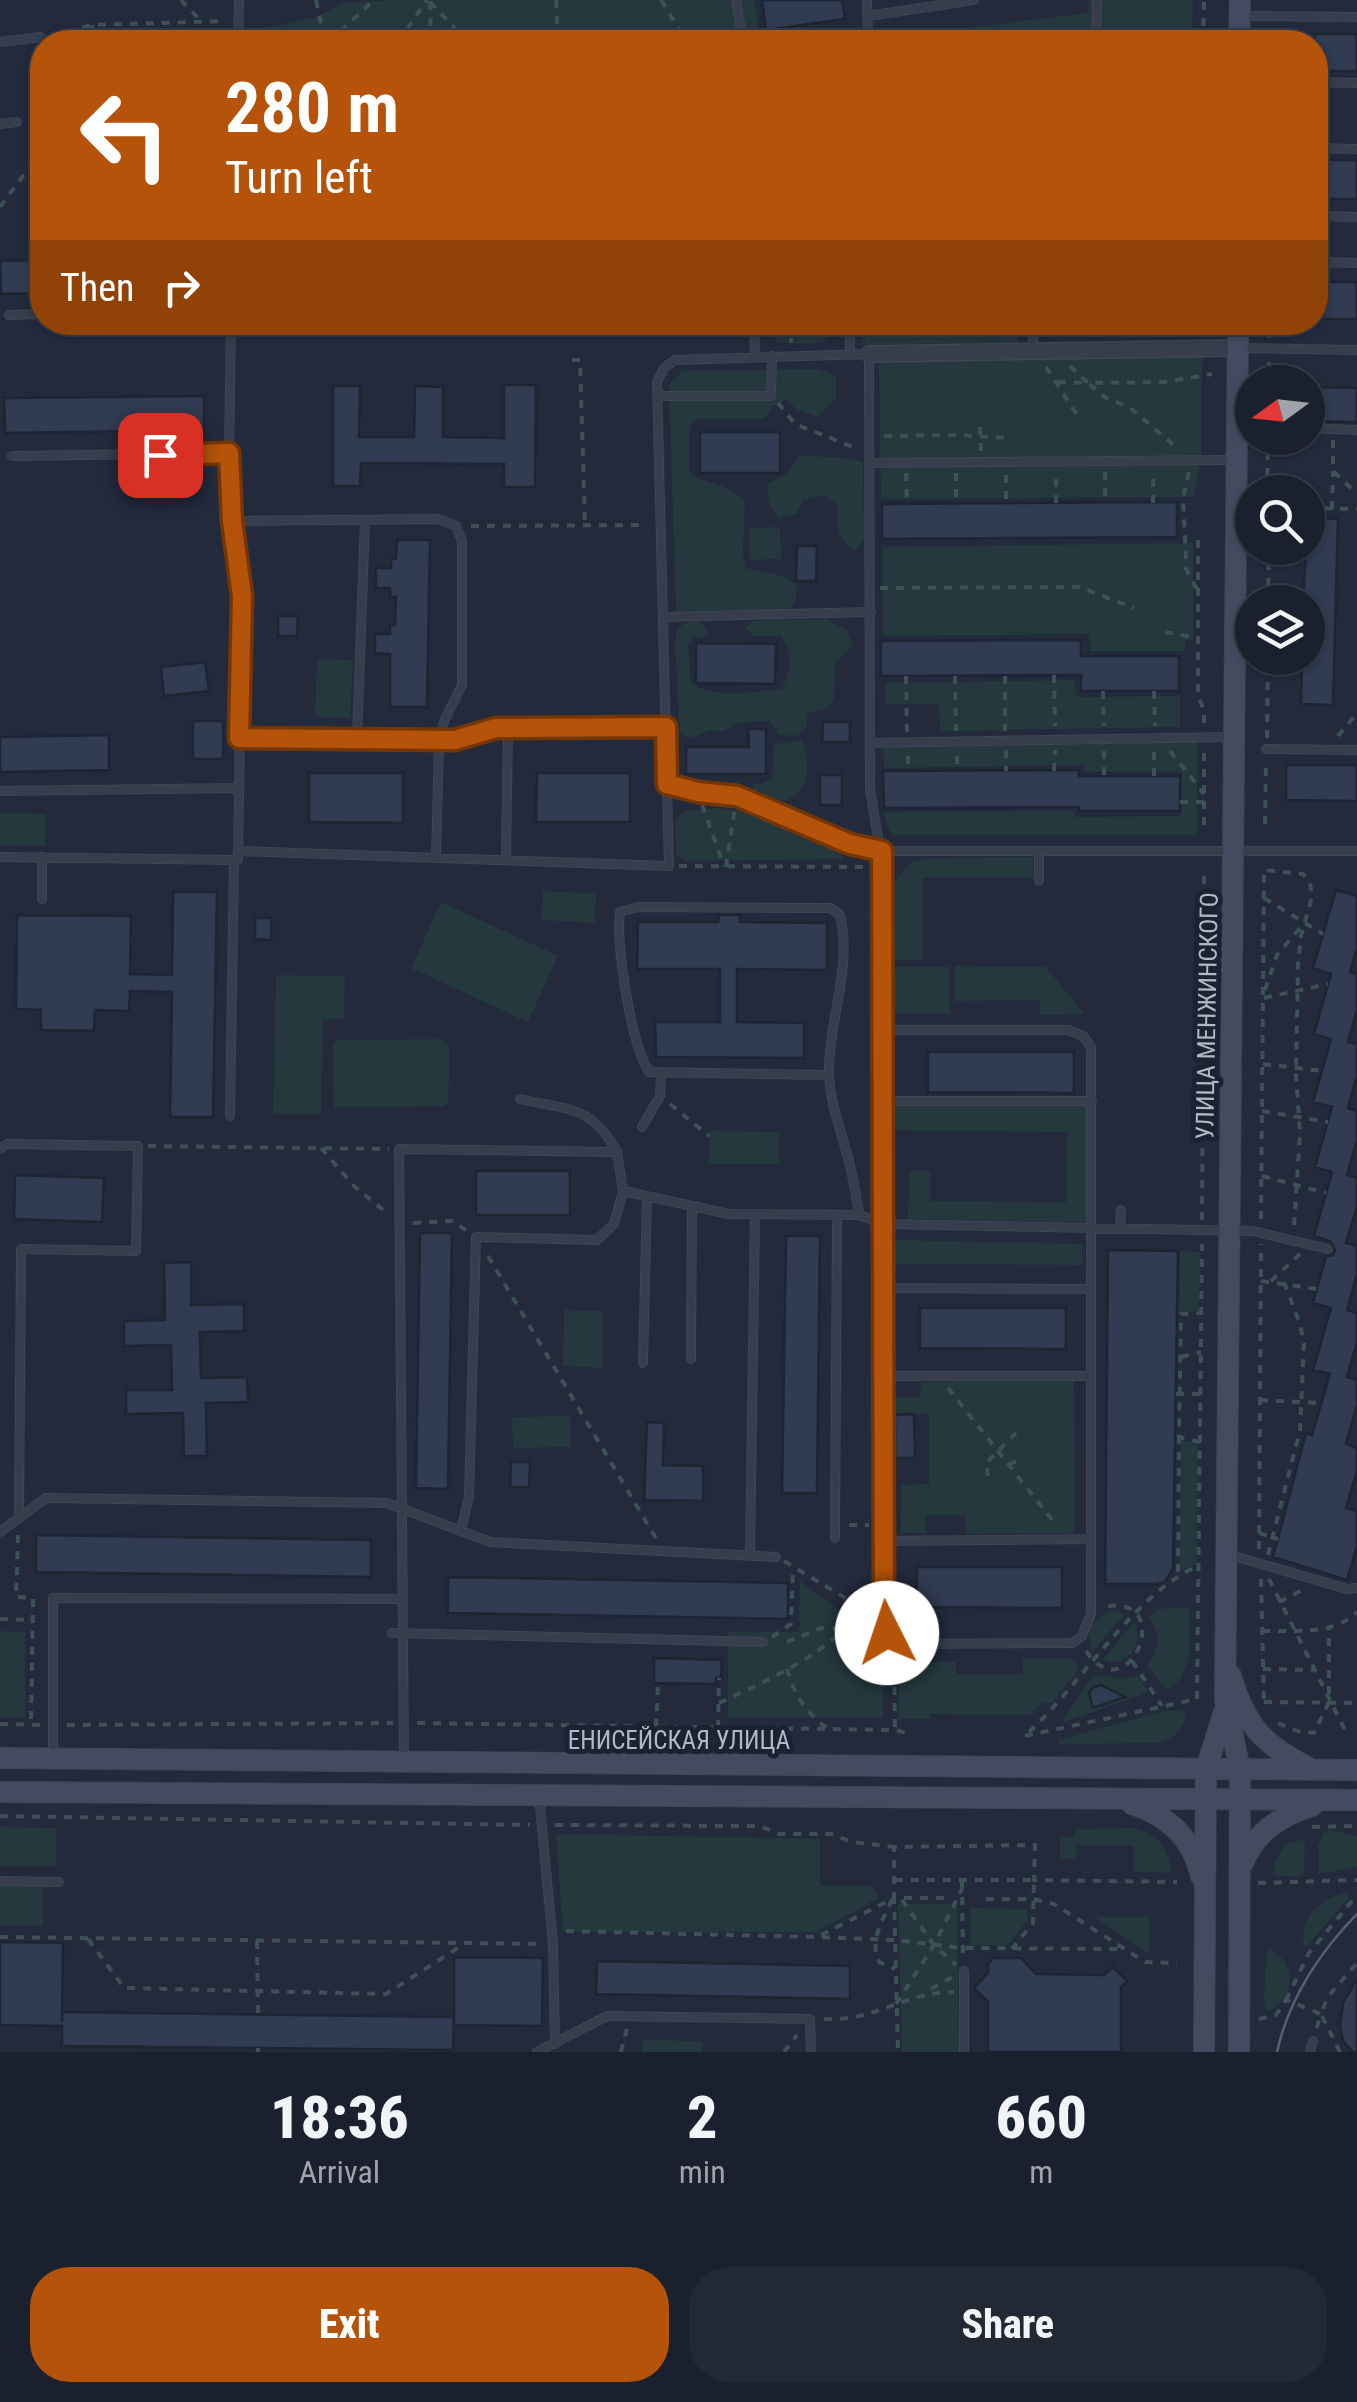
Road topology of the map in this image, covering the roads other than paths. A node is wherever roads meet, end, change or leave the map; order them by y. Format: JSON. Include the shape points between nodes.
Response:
{"nodes":[{"id":1,"x":239,"y":0,"type":"edge"},
{"id":2,"x":736,"y":0,"type":"edge"},
{"id":3,"x":868,"y":0,"type":"edge"},
{"id":4,"x":974,"y":0,"type":"edge"},
{"id":5,"x":1096,"y":0,"type":"edge"},
{"id":6,"x":1240,"y":8,"type":"edge"},
{"id":7,"x":868,"y":16,"type":"junction"},
{"id":8,"x":1357,"y":17,"type":"edge"},
{"id":9,"x":239,"y":30,"type":"edge"},
{"id":10,"x":742,"y":30,"type":"edge"},
{"id":11,"x":868,"y":30,"type":"edge"},
{"id":12,"x":1096,"y":30,"type":"edge"},
{"id":13,"x":30,"y":38,"type":"edge"},
{"id":14,"x":0,"y":42,"type":"edge"},
{"id":15,"x":1328,"y":82,"type":"edge"},
{"id":16,"x":1357,"y":83,"type":"edge"},
{"id":17,"x":17,"y":122,"type":"dead end"},
{"id":18,"x":0,"y":124,"type":"edge"},
{"id":19,"x":1328,"y":148,"type":"edge"},
{"id":20,"x":1357,"y":149,"type":"edge"},
{"id":21,"x":1328,"y":216,"type":"edge"},
{"id":22,"x":1357,"y":217,"type":"edge"},
{"id":23,"x":1328,"y":262,"type":"edge"},
{"id":24,"x":1357,"y":263,"type":"edge"},
{"id":25,"x":9,"y":314,"type":"dead end"},
{"id":26,"x":30,"y":314,"type":"edge"},
{"id":27,"x":231,"y":335,"type":"edge"},
{"id":28,"x":754,"y":335,"type":"edge"},
{"id":29,"x":850,"y":335,"type":"edge"},
{"id":30,"x":1034,"y":335,"type":"edge"},
{"id":31,"x":1238,"y":335,"type":"edge"},
{"id":32,"x":869,"y":348,"type":"junction"},
{"id":33,"x":1238,"y":348,"type":"junction"},
{"id":34,"x":1357,"y":350,"type":"edge"},
{"id":35,"x":1033,"y":351,"type":"junction"},
{"id":36,"x":850,"y":354,"type":"junction"},
{"id":37,"x":754,"y":356,"type":"junction"},
{"id":38,"x":772,"y":356,"type":"junction"},
{"id":39,"x":1240,"y":365,"type":"edge"},
{"id":40,"x":657,"y":396,"type":"junction"},
{"id":41,"x":1325,"y":429,"type":"edge"},
{"id":42,"x":1357,"y":430,"type":"edge"},
{"id":43,"x":229,"y":453,"type":"junction"},
{"id":44,"x":1239,"y":455,"type":"edge"},
{"id":45,"x":12,"y":456,"type":"dead end"},
{"id":46,"x":1238,"y":460,"type":"junction"},
{"id":47,"x":869,"y":463,"type":"junction"},
{"id":48,"x":365,"y":520,"type":"junction"},
{"id":49,"x":232,"y":521,"type":"junction"},
{"id":50,"x":871,"y":612,"type":"junction"},
{"id":51,"x":663,"y":617,"type":"junction"},
{"id":52,"x":508,"y":727,"type":"junction"},
{"id":53,"x":666,"y":727,"type":"junction"},
{"id":54,"x":1236,"y":737,"type":"junction"},
{"id":55,"x":239,"y":738,"type":"junction"},
{"id":56,"x":358,"y":739,"type":"junction"},
{"id":57,"x":439,"y":740,"type":"junction"},
{"id":58,"x":871,"y":743,"type":"junction"},
{"id":59,"x":1266,"y":749,"type":"dead end"},
{"id":60,"x":1357,"y":750,"type":"edge"},
{"id":61,"x":667,"y":784,"type":"junction"},
{"id":62,"x":239,"y":788,"type":"junction"},
{"id":63,"x":0,"y":791,"type":"edge"},
{"id":64,"x":1235,"y":850,"type":"junction"},
{"id":65,"x":1357,"y":850,"type":"edge"},
{"id":66,"x":882,"y":851,"type":"junction"},
{"id":67,"x":1039,"y":852,"type":"junction"},
{"id":68,"x":236,"y":855,"type":"junction"},
{"id":69,"x":0,"y":857,"type":"edge"},
{"id":70,"x":42,"y":857,"type":"junction"},
{"id":71,"x":436,"y":858,"type":"junction"},
{"id":72,"x":506,"y":860,"type":"junction"},
{"id":73,"x":1039,"y":881,"type":"dead end"},
{"id":74,"x":42,"y":899,"type":"dead end"},
{"id":75,"x":884,"y":1030,"type":"junction"},
{"id":76,"x":661,"y":1074,"type":"junction"},
{"id":77,"x":829,"y":1075,"type":"junction"},
{"id":78,"x":520,"y":1099,"type":"dead end"},
{"id":79,"x":885,"y":1100,"type":"junction"},
{"id":80,"x":1092,"y":1101,"type":"junction"},
{"id":81,"x":230,"y":1116,"type":"dead end"},
{"id":82,"x":642,"y":1127,"type":"dead end"},
{"id":83,"x":0,"y":1150,"type":"edge"},
{"id":84,"x":617,"y":1152,"type":"junction"},
{"id":85,"x":623,"y":1191,"type":"junction"},
{"id":86,"x":646,"y":1196,"type":"junction"},
{"id":87,"x":692,"y":1206,"type":"junction"},
{"id":88,"x":1121,"y":1210,"type":"dead end"},
{"id":89,"x":755,"y":1214,"type":"junction"},
{"id":90,"x":837,"y":1216,"type":"junction"},
{"id":91,"x":859,"y":1216,"type":"junction"},
{"id":92,"x":884,"y":1224,"type":"junction"},
{"id":93,"x":1091,"y":1227,"type":"junction"},
{"id":94,"x":1120,"y":1228,"type":"junction"},
{"id":95,"x":1228,"y":1230,"type":"junction"},
{"id":96,"x":1328,"y":1249,"type":"dead end"},
{"id":97,"x":883,"y":1288,"type":"junction"},
{"id":98,"x":1091,"y":1289,"type":"junction"},
{"id":99,"x":691,"y":1359,"type":"dead end"},
{"id":100,"x":643,"y":1363,"type":"dead end"},
{"id":101,"x":884,"y":1376,"type":"junction"},
{"id":102,"x":1090,"y":1376,"type":"junction"},
{"id":103,"x":402,"y":1508,"type":"junction"},
{"id":104,"x":19,"y":1519,"type":"junction"},
{"id":105,"x":461,"y":1531,"type":"junction"},
{"id":106,"x":0,"y":1532,"type":"edge"},
{"id":107,"x":836,"y":1538,"type":"dead end"},
{"id":108,"x":1090,"y":1539,"type":"junction"},
{"id":109,"x":884,"y":1541,"type":"junction"},
{"id":110,"x":750,"y":1554,"type":"junction"},
{"id":111,"x":1226,"y":1554,"type":"junction"},
{"id":112,"x":776,"y":1557,"type":"road end"},
{"id":113,"x":1357,"y":1588,"type":"edge"},
{"id":114,"x":403,"y":1599,"type":"junction"},
{"id":115,"x":392,"y":1633,"type":"dead end"},
{"id":116,"x":404,"y":1633,"type":"junction"},
{"id":117,"x":764,"y":1642,"type":"road end"},
{"id":118,"x":1225,"y":1655,"type":"junction"},
{"id":119,"x":1225,"y":1710,"type":"junction"},
{"id":120,"x":0,"y":1758,"type":"edge"},
{"id":121,"x":52,"y":1759,"type":"junction"},
{"id":122,"x":404,"y":1763,"type":"junction"},
{"id":123,"x":1206,"y":1769,"type":"junction"},
{"id":124,"x":1240,"y":1769,"type":"junction"},
{"id":125,"x":1313,"y":1770,"type":"junction"},
{"id":126,"x":1357,"y":1770,"type":"edge"},
{"id":127,"x":0,"y":1792,"type":"edge"},
{"id":128,"x":539,"y":1796,"type":"junction"},
{"id":129,"x":1115,"y":1799,"type":"junction"},
{"id":130,"x":1206,"y":1800,"type":"junction"},
{"id":131,"x":1240,"y":1800,"type":"junction"},
{"id":132,"x":1332,"y":1800,"type":"junction"},
{"id":133,"x":1357,"y":1800,"type":"edge"},
{"id":134,"x":1253,"y":1874,"type":"junction"},
{"id":135,"x":0,"y":1881,"type":"edge"},
{"id":136,"x":59,"y":1882,"type":"dead end"},
{"id":137,"x":1205,"y":1892,"type":"junction"},
{"id":138,"x":964,"y":1971,"type":"road end"},
{"id":139,"x":1312,"y":2041,"type":"dead end"},
{"id":140,"x":554,"y":2044,"type":"junction"},
{"id":141,"x":537,"y":2052,"type":"edge"},
{"id":142,"x":811,"y":2052,"type":"edge"},
{"id":143,"x":964,"y":2052,"type":"edge"},
{"id":144,"x":1204,"y":2052,"type":"edge"},
{"id":145,"x":1239,"y":2052,"type":"edge"},
{"id":146,"x":1310,"y":2052,"type":"edge"}],
"edges":[{"from":1,"to":9,"type":"lane"},
{"from":2,"to":10,"type":"lane"},
{"from":3,"to":7,"type":"lane"},
{"from":4,"to":7,"type":"lane"},
{"from":5,"to":12,"type":"lane"},
{"from":6,"to":8,"type":"lane"},
{"from":7,"to":11,"type":"lane"},
{"from":13,"to":14,"type":"lane"},
{"from":15,"to":16,"type":"lane"},
{"from":17,"to":18,"type":"lane"},
{"from":19,"to":20,"type":"lane"},
{"from":21,"to":22,"type":"lane"},
{"from":23,"to":24,"type":"lane"},
{"from":25,"to":26,"type":"lane"},
{"from":27,"to":43,"type":"lane"},
{"from":28,"to":37,"type":"lane"},
{"from":29,"to":36,"type":"lane"},
{"from":30,"to":35,"type":"lane"},
{"from":31,"to":33,"type":"main road","name":"УЛИЦА МЕНЖИНСКОГО"},
{"from":32,"to":35,"type":"street"},
{"from":32,"to":36,"type":"lane"},
{"from":32,"to":47,"type":"lane"},
{"from":33,"to":34,"type":"lane"},
{"from":33,"to":35,"type":"street"},
{"from":33,"to":39,"type":"main road","name":"УЛИЦА МЕНЖИНСКОГО"},
{"from":36,"to":38,"type":"lane"},
{"from":37,"to":38,"type":"lane"},
{"from":37,"to":40,"type":"lane","via":[[675,360],[657,382]]},
{"from":38,"to":40,"type":"lane","via":[[772,396]]},
{"from":40,"to":51,"type":"lane"},
{"from":41,"to":42,"type":"lane"},
{"from":43,"to":45,"type":"lane"},
{"from":43,"to":49,"type":"lane"},
{"from":44,"to":46,"type":"main road","name":"УЛИЦА МЕНЖИНСКОГО"},
{"from":46,"to":47,"type":"lane"},
{"from":46,"to":54,"type":"main road","name":"УЛИЦА МЕНЖИНСКОГО"},
{"from":47,"to":50,"type":"lane"},
{"from":48,"to":49,"type":"lane"},
{"from":48,"to":56,"type":"lane"},
{"from":48,"to":57,"type":"lane","via":[[440,519],[456,526],[462,541],[462,685]]},
{"from":49,"to":55,"type":"lane","via":[[242,596]]},
{"from":50,"to":51,"type":"lane"},
{"from":50,"to":58,"type":"lane"},
{"from":51,"to":53,"type":"lane"},
{"from":52,"to":53,"type":"lane"},
{"from":52,"to":57,"type":"lane"},
{"from":52,"to":72,"type":"lane"},
{"from":53,"to":61,"type":"lane"},
{"from":54,"to":58,"type":"lane"},
{"from":54,"to":64,"type":"main road","name":"УЛИЦА МЕНЖИНСКОГО"},
{"from":55,"to":56,"type":"lane"},
{"from":55,"to":62,"type":"lane"},
{"from":56,"to":57,"type":"lane"},
{"from":57,"to":71,"type":"lane"},
{"from":58,"to":66,"type":"lane","via":[[873,821]]},
{"from":59,"to":60,"type":"lane"},
{"from":61,"to":66,"type":"lane","via":[[737,796]]},
{"from":61,"to":72,"type":"lane","via":[[669,866]]},
{"from":62,"to":63,"type":"lane"},
{"from":62,"to":68,"type":"lane"},
{"from":64,"to":65,"type":"lane"},
{"from":64,"to":67,"type":"lane"},
{"from":64,"to":95,"type":"main road","name":"УЛИЦА МЕНЖИНСКОГО"},
{"from":66,"to":67,"type":"lane"},
{"from":66,"to":75,"type":"lane"},
{"from":67,"to":73,"type":"lane"},
{"from":68,"to":70,"type":"lane"},
{"from":68,"to":71,"type":"lane"},
{"from":68,"to":81,"type":"lane"},
{"from":69,"to":70,"type":"lane"},
{"from":70,"to":74,"type":"lane"},
{"from":71,"to":72,"type":"lane"},
{"from":75,"to":79,"type":"lane"},
{"from":75,"to":80,"type":"lane","via":[[1068,1030],[1091,1047]]},
{"from":76,"to":77,"type":"lane"},
{"from":76,"to":77,"type":"lane","via":[[649,1072],[641,1058],[622,976],[615,912],[638,907],[830,908],[840,915],[843,974]]},
{"from":76,"to":82,"type":"lane","via":[[660,1096]]},
{"from":77,"to":91,"type":"lane"},
{"from":78,"to":84,"type":"lane","via":[[590,1115]]},
{"from":79,"to":80,"type":"lane"},
{"from":79,"to":92,"type":"lane"},
{"from":80,"to":93,"type":"lane"},
{"from":83,"to":104,"type":"lane","via":[[7,1144],[138,1146],[136,1251],[21,1249]]},
{"from":84,"to":85,"type":"lane"},
{"from":84,"to":103,"type":"lane","via":[[400,1149]]},
{"from":85,"to":86,"type":"lane"},
{"from":85,"to":105,"type":"lane","via":[[614,1224],[597,1240],[476,1237],[469,1496]]},
{"from":86,"to":87,"type":"lane"},
{"from":86,"to":100,"type":"lane"},
{"from":87,"to":89,"type":"lane"},
{"from":87,"to":99,"type":"lane"},
{"from":88,"to":94,"type":"lane"},
{"from":89,"to":90,"type":"lane"},
{"from":89,"to":110,"type":"lane"},
{"from":90,"to":91,"type":"lane"},
{"from":90,"to":107,"type":"lane"},
{"from":91,"to":92,"type":"lane"},
{"from":92,"to":93,"type":"lane"},
{"from":92,"to":97,"type":"lane"},
{"from":93,"to":94,"type":"lane"},
{"from":93,"to":98,"type":"lane"},
{"from":94,"to":95,"type":"lane"},
{"from":95,"to":96,"type":"lane"},
{"from":95,"to":111,"type":"main road","name":"УЛИЦА МЕНЖИНСКОГО"},
{"from":97,"to":98,"type":"lane"},
{"from":97,"to":101,"type":"lane"},
{"from":98,"to":102,"type":"lane"},
{"from":101,"to":102,"type":"lane"},
{"from":101,"to":109,"type":"lane"},
{"from":102,"to":108,"type":"lane"},
{"from":103,"to":104,"type":"lane","via":[[387,1502],[46,1498]]},
{"from":103,"to":105,"type":"lane"},
{"from":103,"to":114,"type":"lane"},
{"from":104,"to":106,"type":"lane"},
{"from":105,"to":110,"type":"lane","via":[[490,1542]]},
{"from":108,"to":109,"type":"lane"},
{"from":108,"to":109,"type":"lane","via":[[1090,1614],[1073,1644],[893,1640],[884,1621]]},
{"from":110,"to":112,"type":"lane"},
{"from":111,"to":113,"type":"lane"},
{"from":111,"to":118,"type":"main road","name":"УЛИЦА МЕНЖИНСКОГО"},
{"from":114,"to":116,"type":"lane"},
{"from":114,"to":121,"type":"lane","via":[[54,1598]]},
{"from":115,"to":116,"type":"lane"},
{"from":116,"to":117,"type":"lane"},
{"from":116,"to":122,"type":"lane"},
{"from":118,"to":119,"type":"main road","name":"УЛИЦА МЕНЖИНСКОГО"},
{"from":118,"to":125,"type":"main road","via":[[1257,1734]]},
{"from":119,"to":123,"type":"main road","name":"УЛИЦА МЕНЖИНСКОГО"},
{"from":119,"to":124,"type":"main road","name":"УЛИЦА МЕНЖИНСКОГО"},
{"from":120,"to":121,"type":"main road","name":"ЕНИСЕЙСКАЯ УЛИЦА"},
{"from":121,"to":122,"type":"main road","name":"ЕНИСЕЙСКАЯ УЛИЦА"},
{"from":122,"to":123,"type":"main road","name":"ЕНИСЕЙСКАЯ УЛИЦА"},
{"from":123,"to":124,"type":"main road","name":"ЕНИСЕЙСКАЯ УЛИЦА"},
{"from":123,"to":130,"type":"main road","name":"УЛИЦА МЕНЖИНСКОГО"},
{"from":124,"to":125,"type":"main road","name":"ЕНИСЕЙСКАЯ УЛИЦА"},
{"from":124,"to":131,"type":"main road","name":"УЛИЦА МЕНЖИНСКОГО"},
{"from":125,"to":126,"type":"main road","name":"ЕНИСЕЙСКАЯ УЛИЦА"},
{"from":127,"to":128,"type":"main road"},
{"from":128,"to":129,"type":"main road"},
{"from":128,"to":140,"type":"lane"},
{"from":129,"to":130,"type":"main road"},
{"from":129,"to":137,"type":"main road","via":[[1172,1824],[1198,1863]]},
{"from":130,"to":131,"type":"main road"},
{"from":130,"to":137,"type":"main road","name":"УЛИЦА МЕНЖИНСКОГО"},
{"from":131,"to":132,"type":"main road"},
{"from":131,"to":134,"type":"main road","name":"УЛИЦА МЕНЖИНСКОГО"},
{"from":132,"to":133,"type":"main road"},
{"from":132,"to":134,"type":"main road","via":[[1296,1811],[1258,1836]]},
{"from":134,"to":145,"type":"main road","name":"УЛИЦА МЕНЖИНСКОГО"},
{"from":135,"to":136,"type":"lane"},
{"from":137,"to":144,"type":"main road","name":"УЛИЦА МЕНЖИНСКОГО"},
{"from":138,"to":143,"type":"lane"},
{"from":139,"to":146,"type":"lane"},
{"from":140,"to":141,"type":"lane"},
{"from":140,"to":142,"type":"lane","via":[[607,2016],[810,2019]]}]}
